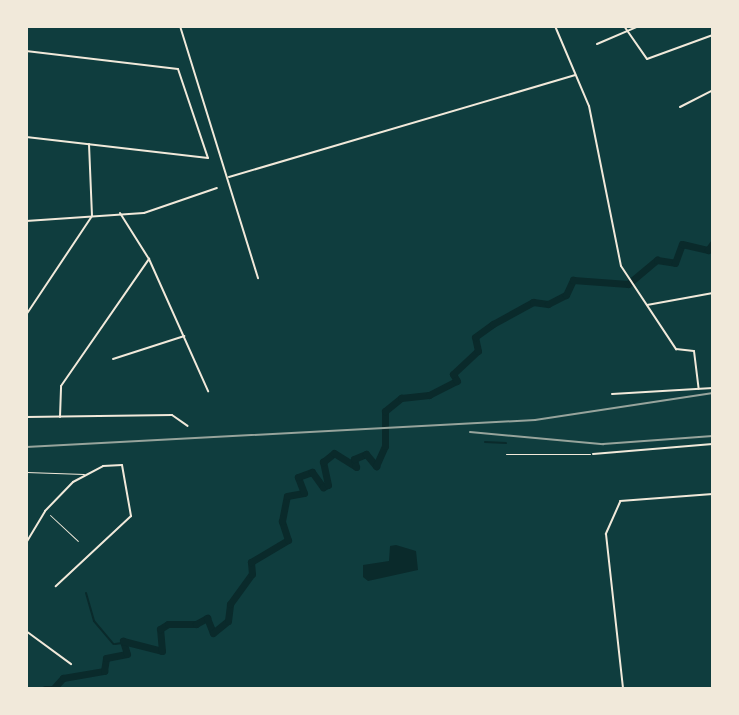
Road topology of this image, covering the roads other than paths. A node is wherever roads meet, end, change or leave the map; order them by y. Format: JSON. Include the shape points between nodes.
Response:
{"nodes":[{"id":1,"x":180,"y":26,"type":"edge"},
{"id":2,"x":555,"y":26,"type":"edge"},
{"id":3,"x":624,"y":26,"type":"edge"},
{"id":4,"x":639,"y":26,"type":"edge"},
{"id":5,"x":627,"y":32,"type":"junction"},
{"id":6,"x":713,"y":35,"type":"edge"},
{"id":7,"x":597,"y":44,"type":"dead end"},
{"id":8,"x":26,"y":51,"type":"edge"},
{"id":9,"x":575,"y":75,"type":"junction"},
{"id":10,"x":713,"y":90,"type":"edge"},
{"id":11,"x":680,"y":107,"type":"dead end"},
{"id":12,"x":26,"y":137,"type":"edge"},
{"id":13,"x":89,"y":144,"type":"junction"},
{"id":14,"x":229,"y":177,"type":"junction"},
{"id":15,"x":217,"y":188,"type":"dead end"},
{"id":16,"x":120,"y":213,"type":"junction"},
{"id":17,"x":92,"y":216,"type":"junction"},
{"id":18,"x":26,"y":221,"type":"edge"},
{"id":19,"x":149,"y":259,"type":"junction"},
{"id":20,"x":258,"y":278,"type":"dead end"},
{"id":21,"x":713,"y":293,"type":"edge"},
{"id":22,"x":646,"y":306,"type":"junction"},
{"id":23,"x":26,"y":315,"type":"edge"},
{"id":24,"x":184,"y":336,"type":"junction"},
{"id":25,"x":113,"y":359,"type":"dead end"},
{"id":26,"x":713,"y":388,"type":"edge"},
{"id":27,"x":699,"y":389,"type":"junction"},
{"id":28,"x":208,"y":391,"type":"dead end"},
{"id":29,"x":612,"y":394,"type":"dead end"},
{"id":30,"x":26,"y":417,"type":"edge"},
{"id":31,"x":60,"y":417,"type":"junction"},
{"id":32,"x":188,"y":426,"type":"dead end"},
{"id":33,"x":713,"y":444,"type":"edge"},
{"id":34,"x":506,"y":454,"type":"dead end"},
{"id":35,"x":593,"y":454,"type":"joint"},
{"id":36,"x":26,"y":472,"type":"edge"},
{"id":37,"x":84,"y":474,"type":"junction"},
{"id":38,"x":713,"y":494,"type":"edge"},
{"id":39,"x":26,"y":543,"type":"edge"},
{"id":40,"x":56,"y":586,"type":"dead end"},
{"id":41,"x":26,"y":631,"type":"edge"},
{"id":42,"x":71,"y":664,"type":"dead end"},
{"id":43,"x":623,"y":689,"type":"edge"}],
"edges":[{"from":1,"to":14,"type":"street"},
{"from":2,"to":9,"type":"street"},
{"from":3,"to":5,"type":"street"},
{"from":4,"to":5,"type":"street"},
{"from":5,"to":6,"type":"street","via":[[647,59]]},
{"from":5,"to":7,"type":"street"},
{"from":8,"to":13,"type":"street","via":[[178,69],[208,158]]},
{"from":9,"to":14,"type":"street"},
{"from":9,"to":22,"type":"street","via":[[589,106],[612,233],[627,278]]},
{"from":10,"to":11,"type":"street"},
{"from":12,"to":13,"type":"street"},
{"from":13,"to":17,"type":"street"},
{"from":14,"to":20,"type":"street"},
{"from":15,"to":16,"type":"street","via":[[144,213]]},
{"from":16,"to":17,"type":"street"},
{"from":16,"to":19,"type":"street"},
{"from":17,"to":18,"type":"street"},
{"from":17,"to":23,"type":"street"},
{"from":19,"to":24,"type":"street"},
{"from":19,"to":31,"type":"street","via":[[61,386]]},
{"from":21,"to":22,"type":"street"},
{"from":22,"to":27,"type":"street","via":[[676,349],[694,351]]},
{"from":24,"to":25,"type":"street"},
{"from":24,"to":28,"type":"street"},
{"from":26,"to":27,"type":"street"},
{"from":27,"to":29,"type":"street"},
{"from":30,"to":31,"type":"street"},
{"from":31,"to":32,"type":"street","via":[[172,415]]},
{"from":33,"to":35,"type":"street"},
{"from":34,"to":35,"type":"lane"},
{"from":36,"to":37,"type":"lane"},
{"from":37,"to":39,"type":"street","via":[[45,511]]},
{"from":37,"to":40,"type":"street","via":[[122,465],[131,516]]},
{"from":38,"to":43,"type":"street","via":[[620,501],[606,534]]},
{"from":41,"to":42,"type":"street"}]}
